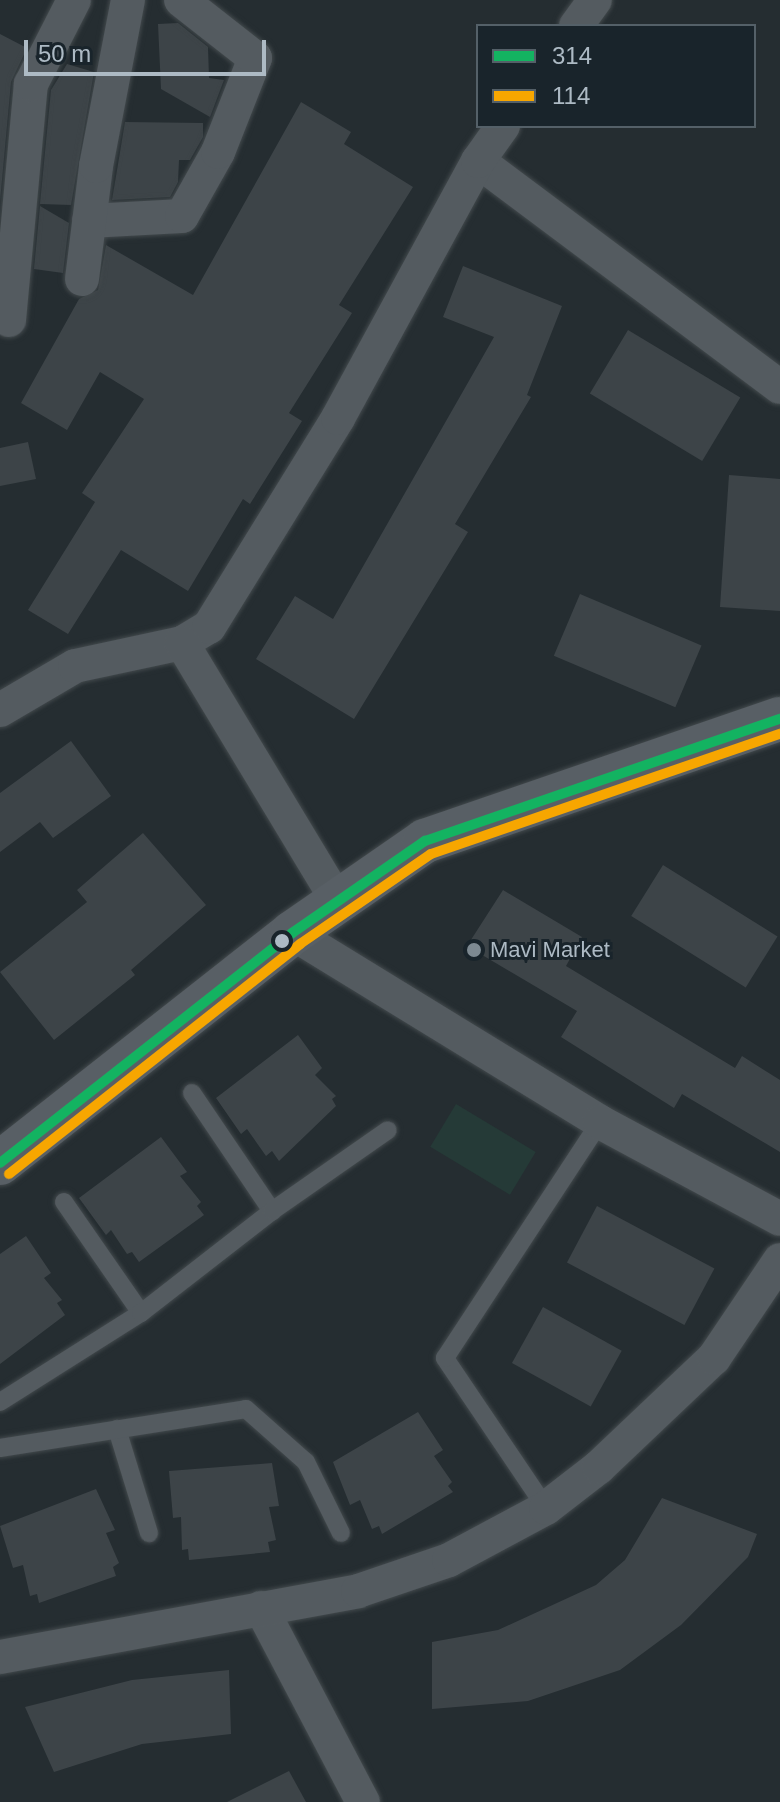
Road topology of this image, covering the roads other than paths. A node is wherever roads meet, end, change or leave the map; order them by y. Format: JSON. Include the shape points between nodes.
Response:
{"nodes":[{"id":1,"x":74,"y":0,"type":"edge"},
{"id":2,"x":128,"y":0,"type":"edge"},
{"id":3,"x":181,"y":0,"type":"edge"},
{"id":4,"x":595,"y":0,"type":"edge"},
{"id":5,"x":577,"y":24,"type":"edge"},
{"id":6,"x":502,"y":128,"type":"edge"},
{"id":7,"x":478,"y":161,"type":"junction"},
{"id":8,"x":89,"y":221,"type":"junction"},
{"id":9,"x":82,"y":279,"type":"dead end"},
{"id":10,"x":9,"y":320,"type":"dead end"},
{"id":11,"x":780,"y":387,"type":"edge"},
{"id":12,"x":182,"y":643,"type":"junction"},
{"id":13,"x":0,"y":710,"type":"edge"},
{"id":14,"x":780,"y":719,"type":"edge"},
{"id":15,"x":337,"y":900,"type":"junction"},
{"id":16,"x":292,"y":933,"type":"junction"},
{"id":17,"x":192,"y":1093,"type":"dead end"},
{"id":18,"x":600,"y":1122,"type":"junction"},
{"id":19,"x":388,"y":1130,"type":"dead end"},
{"id":20,"x":0,"y":1163,"type":"edge"},
{"id":21,"x":64,"y":1202,"type":"dead end"},
{"id":22,"x":272,"y":1211,"type":"junction"},
{"id":23,"x":780,"y":1219,"type":"edge"},
{"id":24,"x":780,"y":1260,"type":"edge"},
{"id":25,"x":141,"y":1313,"type":"junction"},
{"id":26,"x":0,"y":1402,"type":"edge"},
{"id":27,"x":117,"y":1429,"type":"junction"},
{"id":28,"x":0,"y":1448,"type":"edge"},
{"id":29,"x":546,"y":1508,"type":"junction"},
{"id":30,"x":149,"y":1533,"type":"dead end"},
{"id":31,"x":341,"y":1533,"type":"dead end"},
{"id":32,"x":261,"y":1608,"type":"junction"},
{"id":33,"x":0,"y":1657,"type":"edge"},
{"id":34,"x":363,"y":1802,"type":"edge"}],
"edges":[{"from":1,"to":10,"type":"street","via":[[31,84]]},
{"from":2,"to":8,"type":"street"},
{"from":3,"to":8,"type":"street","via":[[255,58],[218,152],[182,216]]},
{"from":4,"to":5,"type":"street"},
{"from":6,"to":7,"type":"street"},
{"from":7,"to":11,"type":"street"},
{"from":7,"to":12,"type":"street","via":[[338,418],[209,627]]},
{"from":8,"to":9,"type":"street"},
{"from":12,"to":13,"type":"street","via":[[75,666]]},
{"from":12,"to":15,"type":"street"},
{"from":14,"to":15,"type":"street","via":[[425,841]]},
{"from":15,"to":16,"type":"street"},
{"from":16,"to":18,"type":"street"},
{"from":16,"to":20,"type":"street"},
{"from":17,"to":22,"type":"lane"},
{"from":18,"to":23,"type":"street"},
{"from":18,"to":29,"type":"lane","via":[[445,1358]]},
{"from":19,"to":22,"type":"lane"},
{"from":21,"to":25,"type":"lane"},
{"from":22,"to":25,"type":"lane"},
{"from":24,"to":29,"type":"street","via":[[714,1358],[599,1467]]},
{"from":25,"to":26,"type":"lane"},
{"from":27,"to":28,"type":"lane"},
{"from":27,"to":30,"type":"lane"},
{"from":27,"to":31,"type":"lane","via":[[246,1409],[306,1462]]},
{"from":29,"to":32,"type":"street","via":[[449,1560],[358,1591]]},
{"from":32,"to":33,"type":"street"},
{"from":32,"to":34,"type":"street"}]}
